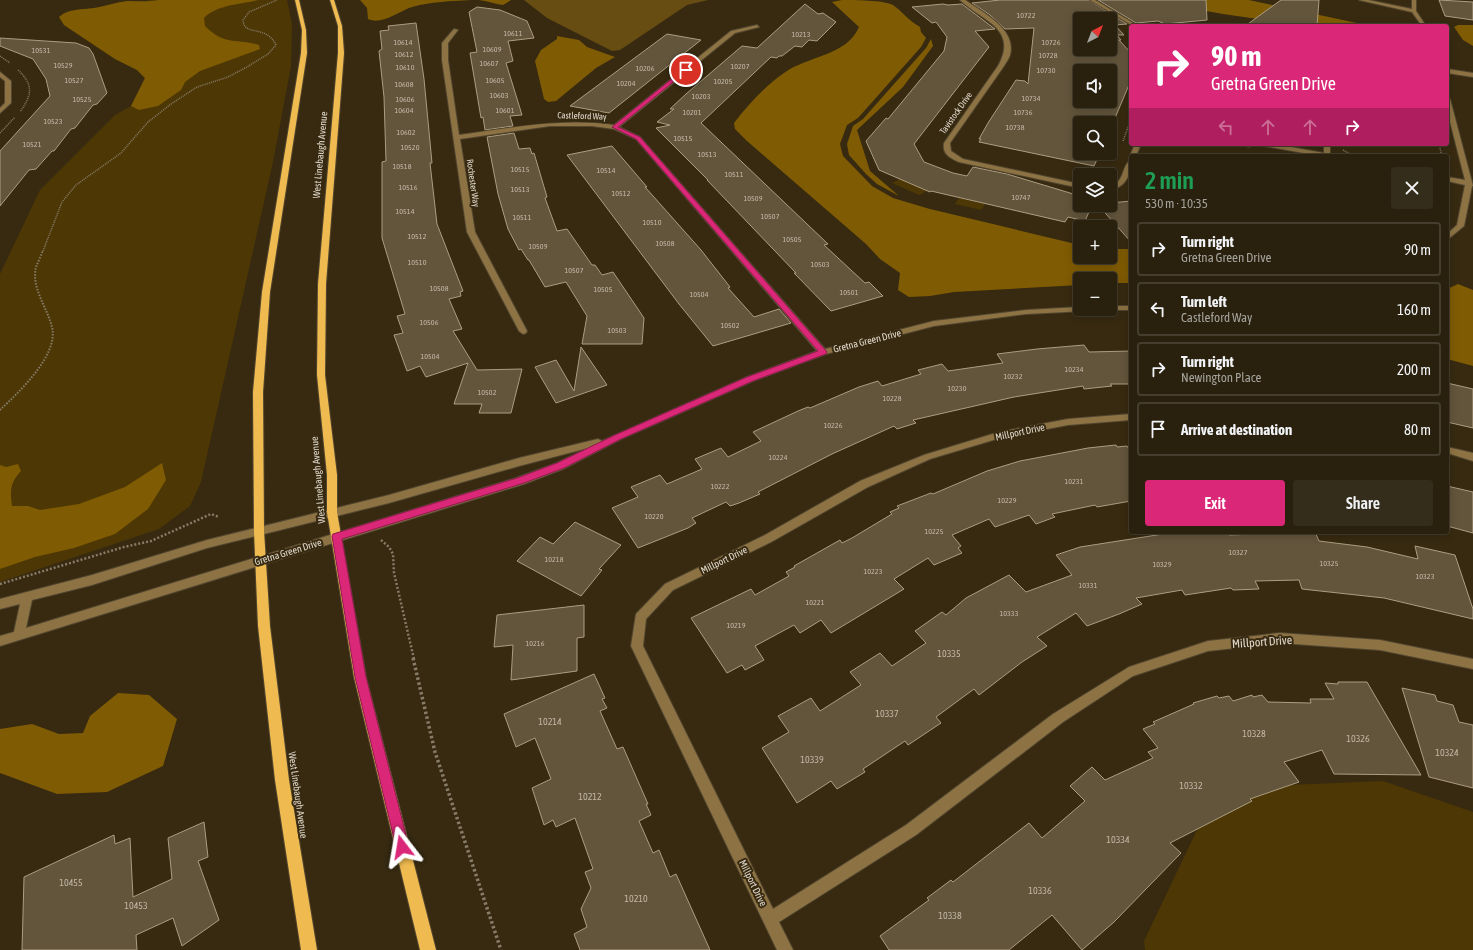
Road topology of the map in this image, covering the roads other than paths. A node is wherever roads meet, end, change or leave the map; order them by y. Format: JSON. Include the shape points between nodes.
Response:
{"nodes":[{"id":1,"x":297,"y":0,"type":"edge"},
{"id":2,"x":332,"y":0,"type":"edge"},
{"id":3,"x":962,"y":0,"type":"edge"},
{"id":4,"x":1092,"y":0,"type":"edge"},
{"id":5,"x":1361,"y":0,"type":"edge"},
{"id":6,"x":1414,"y":0,"type":"edge"},
{"id":7,"x":1414,"y":11,"type":"junction"},
{"id":8,"x":1133,"y":24,"type":"edge"},
{"id":9,"x":1423,"y":24,"type":"edge"},
{"id":10,"x":757,"y":26,"type":"dead end"},
{"id":11,"x":456,"y":30,"type":"dead end"},
{"id":12,"x":1449,"y":71,"type":"edge"},
{"id":13,"x":0,"y":74,"type":"edge"},
{"id":14,"x":1473,"y":75,"type":"edge"},
{"id":15,"x":1449,"y":107,"type":"edge"},
{"id":16,"x":0,"y":111,"type":"edge"},
{"id":17,"x":615,"y":127,"type":"junction"},
{"id":18,"x":458,"y":137,"type":"junction"},
{"id":19,"x":1275,"y":146,"type":"edge"},
{"id":20,"x":1317,"y":154,"type":"edge"},
{"id":21,"x":1129,"y":167,"type":"edge"},
{"id":22,"x":1449,"y":178,"type":"edge"},
{"id":23,"x":1471,"y":183,"type":"edge"},
{"id":24,"x":1073,"y":185,"type":"edge"},
{"id":25,"x":1117,"y":186,"type":"edge"},
{"id":26,"x":1449,"y":236,"type":"edge"},
{"id":27,"x":1117,"y":308,"type":"edge"},
{"id":28,"x":1129,"y":308,"type":"edge"},
{"id":29,"x":1073,"y":310,"type":"edge"},
{"id":30,"x":523,"y":331,"type":"dead end"},
{"id":31,"x":823,"y":352,"type":"junction"},
{"id":32,"x":1129,"y":417,"type":"edge"},
{"id":33,"x":618,"y":437,"type":"junction"},
{"id":34,"x":1449,"y":451,"type":"edge"},
{"id":35,"x":1473,"y":457,"type":"edge"},
{"id":36,"x":332,"y":512,"type":"junction"},
{"id":37,"x":259,"y":531,"type":"junction"},
{"id":38,"x":337,"y":536,"type":"junction"},
{"id":39,"x":259,"y":561,"type":"junction"},
{"id":40,"x":27,"y":596,"type":"junction"},
{"id":41,"x":0,"y":604,"type":"edge"},
{"id":42,"x":19,"y":635,"type":"junction"},
{"id":43,"x":0,"y":641,"type":"edge"},
{"id":44,"x":1473,"y":664,"type":"edge"},
{"id":45,"x":771,"y":919,"type":"junction"},
{"id":46,"x":309,"y":950,"type":"edge"},
{"id":47,"x":428,"y":950,"type":"edge"},
{"id":48,"x":785,"y":950,"type":"edge"}],
"edges":[{"from":1,"to":37,"type":"main road","name":"West Linebaugh Avenue","via":[[304,30],[304,52],[266,292],[258,392]]},
{"from":2,"to":36,"type":"main road","name":"West Linebaugh Avenue","via":[[340,26],[341,53],[322,284],[321,375],[332,475]]},
{"from":3,"to":24,"type":"street","name":"Tavistock Drive","via":[[1001,29],[1008,43],[1007,55],[947,143],[948,152],[952,157],[962,161]]},
{"from":4,"to":8,"type":"street"},
{"from":5,"to":7,"type":"street"},
{"from":6,"to":7,"type":"street"},
{"from":7,"to":9,"type":"street"},
{"from":10,"to":17,"type":"street","via":[[733,32]]},
{"from":11,"to":18,"type":"street","name":"Rochester Way","via":[[445,43],[445,60]]},
{"from":12,"to":14,"type":"street"},
{"from":13,"to":16,"type":"street","via":[[8,80],[8,103]]},
{"from":15,"to":23,"type":"street"},
{"from":17,"to":18,"type":"street","name":"Castleford Way","via":[[550,124]]},
{"from":17,"to":31,"type":"street","name":"Castleford Way","via":[[638,138]]},
{"from":18,"to":30,"type":"street","name":"Rochester Way","via":[[471,232]]},
{"from":19,"to":20,"type":"street"},
{"from":21,"to":25,"type":"street","via":[[1124,181]]},
{"from":22,"to":23,"type":"street"},
{"from":23,"to":26,"type":"street","via":[[1460,226]]},
{"from":27,"to":28,"type":"street"},
{"from":29,"to":31,"type":"street","name":"Gretna Green Drive","via":[[1026,312],[934,324]]},
{"from":31,"to":33,"type":"street","name":"Gretna Green Drive","via":[[750,379]]},
{"from":32,"to":45,"type":"street","name":"Millport Drive","via":[[1068,422],[999,435],[927,457],[864,484],[769,538],[669,587],[640,617],[638,646]]},
{"from":33,"to":36,"type":"street","name":"Gretna Green Drive"},
{"from":33,"to":38,"type":"street","name":"Gretna Green Drive","via":[[560,466],[520,481]]},
{"from":34,"to":35,"type":"street"},
{"from":36,"to":37,"type":"street","name":"Gretna Green Drive"},
{"from":36,"to":38,"type":"main road","name":"West Linebaugh Avenue"},
{"from":37,"to":39,"type":"main road","name":"West Linebaugh Avenue"},
{"from":37,"to":40,"type":"street","name":"Gretna Green Drive","via":[[92,580]]},
{"from":38,"to":39,"type":"street","name":"Gretna Green Drive"},
{"from":38,"to":47,"type":"main road","name":"West Linebaugh Avenue","via":[[360,677]]},
{"from":39,"to":42,"type":"street","name":"Gretna Green Drive"},
{"from":39,"to":46,"type":"main road","name":"West Linebaugh Avenue","via":[[264,626],[282,772]]},
{"from":40,"to":41,"type":"street","name":"Gretna Green Drive"},
{"from":40,"to":42,"type":"street"},
{"from":42,"to":43,"type":"street","name":"Gretna Green Drive"},
{"from":44,"to":45,"type":"street","name":"Millport Drive","via":[[1380,645],[1280,638],[1208,646],[1129,672],[1058,718],[911,830]]},
{"from":45,"to":48,"type":"street","name":"Millport Drive"}]}
